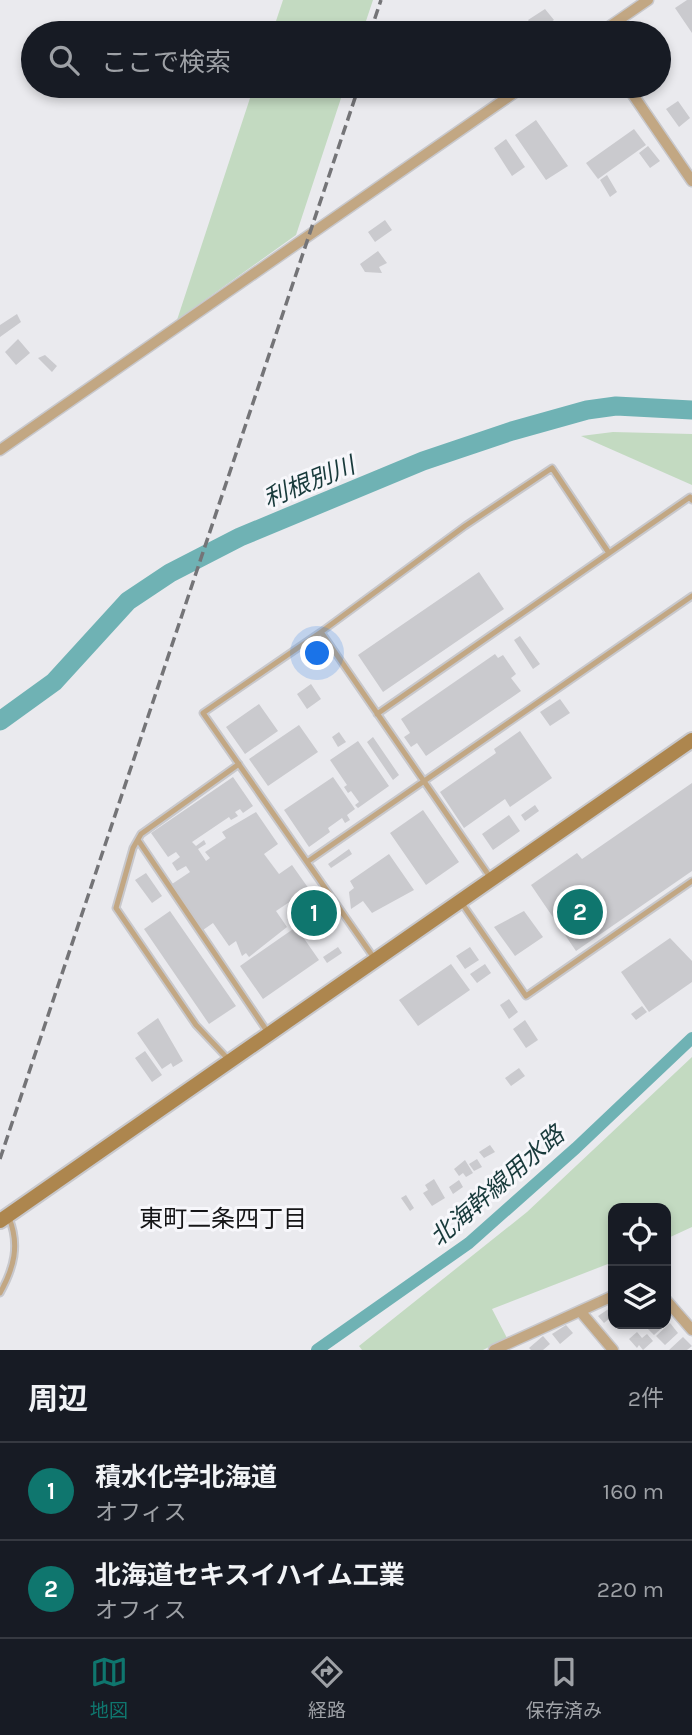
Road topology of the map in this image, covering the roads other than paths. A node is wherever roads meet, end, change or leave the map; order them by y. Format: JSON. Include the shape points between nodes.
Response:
{"nodes":[{"id":1,"x":648,"y":0,"type":"edge"},
{"id":2,"x":617,"y":21,"type":"edge"},
{"id":3,"x":507,"y":98,"type":"edge"},
{"id":4,"x":635,"y":98,"type":"edge"},
{"id":5,"x":692,"y":181,"type":"edge"},
{"id":6,"x":0,"y":450,"type":"edge"},
{"id":7,"x":692,"y":500,"type":"edge"},
{"id":8,"x":609,"y":553,"type":"junction"},
{"id":9,"x":692,"y":596,"type":"edge"},
{"id":10,"x":321,"y":632,"type":"junction"},
{"id":11,"x":377,"y":714,"type":"junction"},
{"id":12,"x":692,"y":740,"type":"edge"},
{"id":13,"x":239,"y":764,"type":"junction"},
{"id":14,"x":424,"y":781,"type":"junction"},
{"id":15,"x":138,"y":840,"type":"junction"},
{"id":16,"x":307,"y":862,"type":"junction"},
{"id":17,"x":492,"y":880,"type":"junction"},
{"id":18,"x":692,"y":881,"type":"edge"},
{"id":19,"x":461,"y":902,"type":"junction"},
{"id":20,"x":376,"y":961,"type":"junction"},
{"id":21,"x":270,"y":1034,"type":"junction"},
{"id":22,"x":230,"y":1062,"type":"junction"},
{"id":23,"x":4,"y":1218,"type":"edge"},
{"id":24,"x":0,"y":1293,"type":"edge"},
{"id":25,"x":608,"y":1298,"type":"edge"},
{"id":26,"x":671,"y":1306,"type":"edge"},
{"id":27,"x":580,"y":1311,"type":"junction"},
{"id":28,"x":692,"y":1330,"type":"edge"},
{"id":29,"x":512,"y":1346,"type":"edge"},
{"id":30,"x":494,"y":1350,"type":"edge"},
{"id":31,"x":613,"y":1350,"type":"edge"}],
"edges":[{"from":1,"to":2,"type":"street"},
{"from":3,"to":6,"type":"street"},
{"from":4,"to":5,"type":"street"},
{"from":7,"to":8,"type":"lane","via":[[690,497]]},
{"from":8,"to":10,"type":"lane","via":[[552,468]]},
{"from":8,"to":11,"type":"lane"},
{"from":9,"to":14,"type":"lane"},
{"from":10,"to":11,"type":"lane"},
{"from":10,"to":13,"type":"lane","via":[[203,713]]},
{"from":11,"to":14,"type":"lane"},
{"from":12,"to":17,"type":"street"},
{"from":13,"to":15,"type":"lane"},
{"from":13,"to":16,"type":"lane"},
{"from":14,"to":16,"type":"lane"},
{"from":14,"to":17,"type":"lane"},
{"from":15,"to":21,"type":"lane"},
{"from":15,"to":22,"type":"lane","via":[[116,908],[195,1025]]},
{"from":16,"to":20,"type":"lane"},
{"from":17,"to":19,"type":"street"},
{"from":18,"to":19,"type":"lane","via":[[526,996]]},
{"from":19,"to":20,"type":"street"},
{"from":20,"to":21,"type":"street"},
{"from":21,"to":22,"type":"street"},
{"from":22,"to":23,"type":"street"},
{"from":23,"to":24,"type":"lane","via":[[16,1238],[16,1253]]},
{"from":25,"to":27,"type":"street"},
{"from":26,"to":28,"type":"street"},
{"from":27,"to":29,"type":"street"},
{"from":27,"to":31,"type":"street"},
{"from":29,"to":30,"type":"street"}]}
